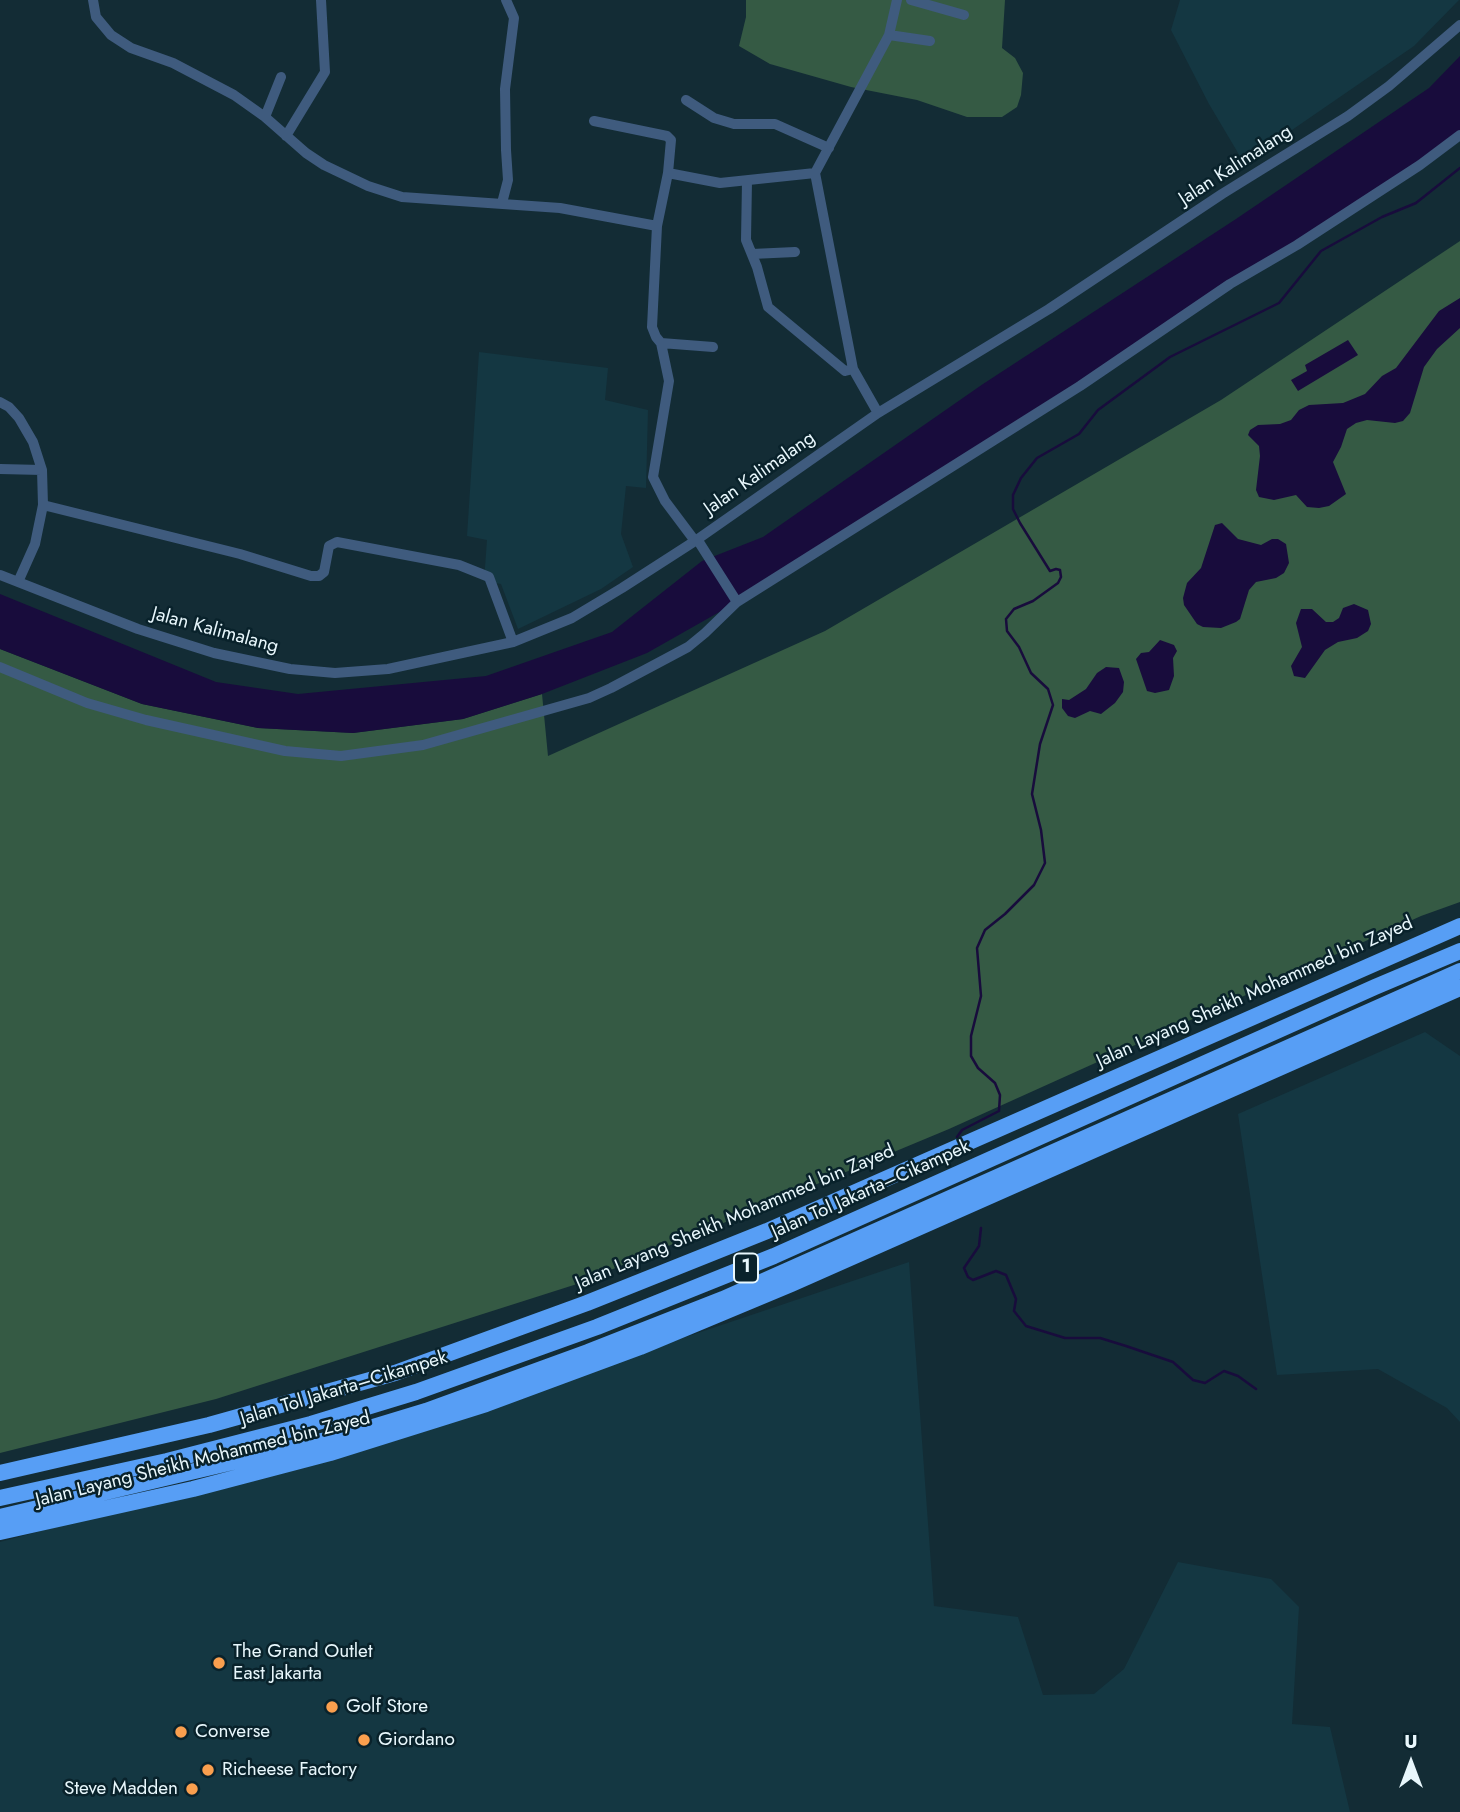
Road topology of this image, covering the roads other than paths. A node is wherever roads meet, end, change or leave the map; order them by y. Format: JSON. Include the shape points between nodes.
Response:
{"nodes":[{"id":1,"x":93,"y":0,"type":"edge"},
{"id":2,"x":321,"y":0,"type":"edge"},
{"id":3,"x":506,"y":0,"type":"edge"},
{"id":4,"x":897,"y":0,"type":"edge"},
{"id":5,"x":911,"y":0,"type":"edge"},
{"id":6,"x":964,"y":15,"type":"dead end"},
{"id":7,"x":1460,"y":25,"type":"edge"},
{"id":8,"x":889,"y":35,"type":"junction"},
{"id":9,"x":930,"y":40,"type":"dead end"},
{"id":10,"x":281,"y":77,"type":"dead end"},
{"id":11,"x":686,"y":100,"type":"dead end"},
{"id":12,"x":265,"y":117,"type":"junction"},
{"id":13,"x":594,"y":121,"type":"dead end"},
{"id":14,"x":1460,"y":135,"type":"edge"},
{"id":15,"x":286,"y":136,"type":"junction"},
{"id":16,"x":830,"y":148,"type":"junction"},
{"id":17,"x":668,"y":173,"type":"junction"},
{"id":18,"x":815,"y":173,"type":"junction"},
{"id":19,"x":747,"y":181,"type":"junction"},
{"id":20,"x":502,"y":203,"type":"junction"},
{"id":21,"x":657,"y":226,"type":"junction"},
{"id":22,"x":795,"y":252,"type":"dead end"},
{"id":23,"x":752,"y":254,"type":"junction"},
{"id":24,"x":661,"y":343,"type":"junction"},
{"id":25,"x":713,"y":347,"type":"dead end"},
{"id":26,"x":853,"y":369,"type":"junction"},
{"id":27,"x":0,"y":402,"type":"edge"},
{"id":28,"x":878,"y":413,"type":"junction"},
{"id":29,"x":0,"y":469,"type":"edge"},
{"id":30,"x":43,"y":470,"type":"junction"},
{"id":31,"x":43,"y":505,"type":"junction"},
{"id":32,"x":698,"y":542,"type":"junction"},
{"id":33,"x":0,"y":575,"type":"edge"},
{"id":34,"x":18,"y":582,"type":"junction"},
{"id":35,"x":735,"y":598,"type":"junction"},
{"id":36,"x":513,"y":642,"type":"junction"},
{"id":37,"x":0,"y":667,"type":"edge"},
{"id":38,"x":1460,"y":926,"type":"edge"},
{"id":39,"x":1460,"y":951,"type":"edge"},
{"id":40,"x":1460,"y":971,"type":"edge"},
{"id":41,"x":1460,"y":988,"type":"edge"},
{"id":42,"x":0,"y":1473,"type":"edge"},
{"id":43,"x":0,"y":1498,"type":"edge"},
{"id":44,"x":0,"y":1517,"type":"edge"},
{"id":45,"x":0,"y":1532,"type":"edge"}],
"edges":[{"from":1,"to":12,"type":"street","via":[[96,17],[111,35],[131,48],[173,62]]},
{"from":2,"to":15,"type":"street","via":[[325,72]]},
{"from":3,"to":20,"type":"street","via":[[514,18],[505,89],[509,180]]},
{"from":4,"to":8,"type":"street"},
{"from":5,"to":6,"type":"street"},
{"from":7,"to":28,"type":"street","name":"Jalan Kalimalang","via":[[1348,116]]},
{"from":8,"to":9,"type":"street"},
{"from":8,"to":16,"type":"street"},
{"from":10,"to":12,"type":"street"},
{"from":11,"to":16,"type":"street","via":[[714,118],[734,124],[775,124]]},
{"from":12,"to":15,"type":"street"},
{"from":13,"to":17,"type":"street","via":[[667,136],[671,140]]},
{"from":14,"to":35,"type":"street","via":[[1080,386]]},
{"from":15,"to":20,"type":"street","via":[[324,165],[402,197]]},
{"from":16,"to":18,"type":"street"},
{"from":17,"to":19,"type":"street","via":[[720,183]]},
{"from":17,"to":21,"type":"street"},
{"from":18,"to":19,"type":"street"},
{"from":18,"to":26,"type":"street"},
{"from":19,"to":23,"type":"street","via":[[746,240]]},
{"from":20,"to":21,"type":"street","via":[[560,208]]},
{"from":21,"to":24,"type":"street","via":[[653,327]]},
{"from":22,"to":23,"type":"street"},
{"from":23,"to":26,"type":"street","via":[[768,307],[845,371]]},
{"from":24,"to":25,"type":"street"},
{"from":24,"to":32,"type":"street","via":[[669,381],[654,482]]},
{"from":26,"to":28,"type":"street"},
{"from":27,"to":30,"type":"street","via":[[19,418]]},
{"from":28,"to":32,"type":"street","name":"Jalan Kalimalang"},
{"from":29,"to":30,"type":"street"},
{"from":30,"to":31,"type":"street"},
{"from":31,"to":34,"type":"street","via":[[35,544]]},
{"from":31,"to":36,"type":"street","via":[[311,576],[324,572],[329,546],[337,542],[459,565],[489,577]]},
{"from":32,"to":35,"type":"street"},
{"from":32,"to":36,"type":"street","name":"Jalan Kalimalang","via":[[572,618]]},
{"from":33,"to":34,"type":"street","name":"Jalan Kalimalang"},
{"from":34,"to":36,"type":"street","name":"Jalan Kalimalang","via":[[138,629],[214,653],[290,669],[335,673],[388,669]]},
{"from":35,"to":37,"type":"street","via":[[688,647],[601,693],[440,741],[365,754],[285,751],[146,720],[87,703]]},
{"from":38,"to":42,"type":"highway","name":"Jalan Layang Sheikh Mohammed bin Zayed","number":"1","via":[[767,1231],[587,1303],[395,1373],[209,1425]]},
{"from":39,"to":43,"type":"highway","name":"Jalan Tol Jakarta–Cikampek","number":"1","via":[[774,1256],[597,1326],[311,1424]]},
{"from":40,"to":44,"type":"highway","name":"Jalan Tol Jakarta–Cikampek","number":"1","via":[[723,1299],[576,1357],[347,1435]]},
{"from":41,"to":45,"type":"highway","name":"Jalan Layang Sheikh Mohammed bin Zayed","number":"1","via":[[640,1347],[486,1404],[330,1453]]}]}
